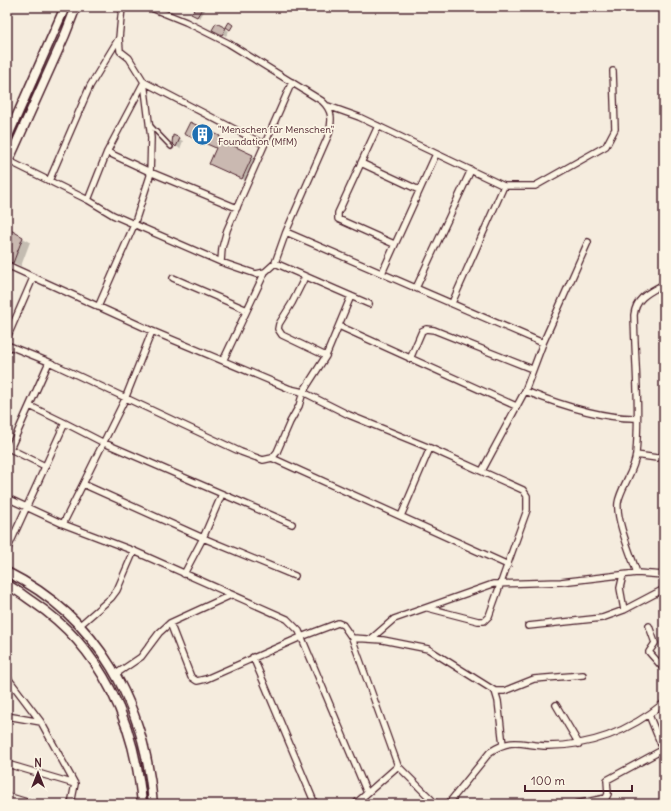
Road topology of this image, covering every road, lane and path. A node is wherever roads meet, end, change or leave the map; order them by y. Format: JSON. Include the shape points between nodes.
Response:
{"nodes":[{"id":1,"x":65,"y":7,"type":"edge"},
{"id":2,"x":76,"y":7,"type":"edge"},
{"id":3,"x":122,"y":7,"type":"edge"},
{"id":4,"x":149,"y":7,"type":"edge"},
{"id":5,"x":119,"y":38,"type":"junction"},
{"id":6,"x":613,"y":71,"type":"dead end"},
{"id":7,"x":144,"y":82,"type":"junction"},
{"id":8,"x":292,"y":82,"type":"junction"},
{"id":9,"x":328,"y":106,"type":"junction"},
{"id":10,"x":148,"y":124,"type":"junction"},
{"id":11,"x":378,"y":126,"type":"junction"},
{"id":12,"x":7,"y":138,"type":"edge"},
{"id":13,"x":264,"y":144,"type":"junction"},
{"id":14,"x":171,"y":146,"type":"dead end"},
{"id":15,"x":107,"y":152,"type":"junction"},
{"id":16,"x":436,"y":154,"type":"junction"},
{"id":17,"x":7,"y":162,"type":"edge"},
{"id":18,"x":361,"y":163,"type":"junction"},
{"id":19,"x":471,"y":170,"type":"junction"},
{"id":20,"x":150,"y":172,"type":"junction"},
{"id":21,"x":49,"y":182,"type":"junction"},
{"id":22,"x":504,"y":186,"type":"junction"},
{"id":23,"x":419,"y":190,"type":"junction"},
{"id":24,"x":88,"y":200,"type":"junction"},
{"id":25,"x":236,"y":208,"type":"junction"},
{"id":26,"x":134,"y":225,"type":"junction"},
{"id":27,"x":286,"y":232,"type":"junction"},
{"id":28,"x":588,"y":242,"type":"dead end"},
{"id":29,"x":394,"y":244,"type":"junction"},
{"id":30,"x":221,"y":262,"type":"junction"},
{"id":31,"x":275,"y":263,"type":"junction"},
{"id":32,"x":7,"y":265,"type":"edge"},
{"id":33,"x":265,"y":272,"type":"junction"},
{"id":34,"x":382,"y":273,"type":"junction"},
{"id":35,"x":305,"y":277,"type":"junction"},
{"id":36,"x":33,"y":278,"type":"junction"},
{"id":37,"x":173,"y":278,"type":"dead end"},
{"id":38,"x":664,"y":284,"type":"edge"},
{"id":39,"x":416,"y":288,"type":"junction"},
{"id":40,"x":351,"y":296,"type":"junction"},
{"id":41,"x":452,"y":303,"type":"junction"},
{"id":42,"x":369,"y":304,"type":"dead end"},
{"id":43,"x":98,"y":307,"type":"junction"},
{"id":44,"x":247,"y":310,"type":"junction"},
{"id":45,"x":339,"y":326,"type":"junction"},
{"id":46,"x":152,"y":332,"type":"junction"},
{"id":47,"x":7,"y":338,"type":"edge"},
{"id":48,"x":543,"y":343,"type":"junction"},
{"id":49,"x":7,"y":345,"type":"edge"},
{"id":50,"x":326,"y":356,"type":"junction"},
{"id":51,"x":410,"y":359,"type":"junction"},
{"id":52,"x":223,"y":361,"type":"junction"},
{"id":53,"x":49,"y":362,"type":"junction"},
{"id":54,"x":532,"y":369,"type":"junction"},
{"id":55,"x":525,"y":391,"type":"junction"},
{"id":56,"x":303,"y":392,"type":"junction"},
{"id":57,"x":125,"y":399,"type":"junction"},
{"id":58,"x":30,"y":406,"type":"junction"},
{"id":59,"x":516,"y":406,"type":"junction"},
{"id":60,"x":637,"y":418,"type":"junction"},
{"id":61,"x":65,"y":423,"type":"junction"},
{"id":62,"x":102,"y":442,"type":"junction"},
{"id":63,"x":9,"y":448,"type":"edge"},
{"id":64,"x":430,"y":448,"type":"junction"},
{"id":65,"x":664,"y":452,"type":"edge"},
{"id":66,"x":636,"y":455,"type":"junction"},
{"id":67,"x":272,"y":458,"type":"junction"},
{"id":68,"x":45,"y":466,"type":"junction"},
{"id":69,"x":482,"y":471,"type":"junction"},
{"id":70,"x":82,"y":484,"type":"junction"},
{"id":71,"x":222,"y":494,"type":"junction"},
{"id":72,"x":7,"y":498,"type":"edge"},
{"id":73,"x":27,"y":508,"type":"junction"},
{"id":74,"x":401,"y":516,"type":"junction"},
{"id":75,"x":64,"y":524,"type":"junction"},
{"id":76,"x":292,"y":524,"type":"dead end"},
{"id":77,"x":203,"y":538,"type":"junction"},
{"id":78,"x":7,"y":550,"type":"edge"},
{"id":79,"x":134,"y":551,"type":"junction"},
{"id":80,"x":508,"y":565,"type":"junction"},
{"id":81,"x":7,"y":572,"type":"edge"},
{"id":82,"x":637,"y":573,"type":"junction"},
{"id":83,"x":184,"y":574,"type":"junction"},
{"id":84,"x":622,"y":575,"type":"junction"},
{"id":85,"x":664,"y":575,"type":"edge"},
{"id":86,"x":294,"y":576,"type":"dead end"},
{"id":87,"x":502,"y":583,"type":"junction"},
{"id":88,"x":7,"y":585,"type":"edge"},
{"id":89,"x":664,"y":589,"type":"edge"},
{"id":90,"x":43,"y":595,"type":"junction"},
{"id":91,"x":231,"y":595,"type":"junction"},
{"id":92,"x":36,"y":604,"type":"junction"},
{"id":93,"x":428,"y":608,"type":"junction"},
{"id":94,"x":624,"y":610,"type":"junction"},
{"id":95,"x":170,"y":623,"type":"junction"},
{"id":96,"x":79,"y":626,"type":"junction"},
{"id":97,"x":528,"y":626,"type":"dead end"},
{"id":98,"x":649,"y":626,"type":"dead end"},
{"id":99,"x":301,"y":637,"type":"junction"},
{"id":100,"x":352,"y":638,"type":"junction"},
{"id":101,"x":371,"y":639,"type":"junction"},
{"id":102,"x":253,"y":658,"type":"junction"},
{"id":103,"x":664,"y":669,"type":"edge"},
{"id":104,"x":116,"y":674,"type":"junction"},
{"id":105,"x":583,"y":675,"type":"dead end"},
{"id":106,"x":7,"y":677,"type":"edge"},
{"id":107,"x":495,"y":691,"type":"junction"},
{"id":108,"x":664,"y":703,"type":"edge"},
{"id":109,"x":556,"y":705,"type":"dead end"},
{"id":110,"x":649,"y":715,"type":"junction"},
{"id":111,"x":7,"y":716,"type":"edge"},
{"id":112,"x":41,"y":722,"type":"junction"},
{"id":113,"x":579,"y":744,"type":"junction"},
{"id":114,"x":503,"y":745,"type":"junction"},
{"id":115,"x":664,"y":751,"type":"edge"},
{"id":116,"x":7,"y":764,"type":"edge"},
{"id":117,"x":398,"y":766,"type":"junction"},
{"id":118,"x":151,"y":780,"type":"junction"},
{"id":119,"x":140,"y":783,"type":"junction"},
{"id":120,"x":75,"y":784,"type":"junction"},
{"id":121,"x":367,"y":793,"type":"junction"},
{"id":122,"x":7,"y":796,"type":"edge"},
{"id":123,"x":33,"y":804,"type":"edge"},
{"id":124,"x":72,"y":804,"type":"edge"},
{"id":125,"x":142,"y":804,"type":"edge"},
{"id":126,"x":153,"y":804,"type":"edge"},
{"id":127,"x":315,"y":804,"type":"edge"},
{"id":128,"x":355,"y":804,"type":"edge"},
{"id":129,"x":436,"y":804,"type":"edge"},
{"id":130,"x":448,"y":804,"type":"edge"},
{"id":131,"x":576,"y":804,"type":"edge"}],
"edges":[{"from":1,"to":12,"type":"main road"},
{"from":2,"to":17,"type":"main road"},
{"from":3,"to":5,"type":"street"},
{"from":4,"to":8,"type":"street","via":[[228,43]]},
{"from":5,"to":7,"type":"street","via":[[120,51],[129,58]]},
{"from":5,"to":21,"type":"street","via":[[90,86]]},
{"from":6,"to":22,"type":"street","via":[[615,129],[606,146],[535,186]]},
{"from":7,"to":10,"type":"street"},
{"from":7,"to":13,"type":"street"},
{"from":7,"to":15,"type":"street"},
{"from":8,"to":9,"type":"street"},
{"from":8,"to":13,"type":"street"},
{"from":9,"to":11,"type":"street"},
{"from":9,"to":27,"type":"street","via":[[331,121],[328,134]]},
{"from":10,"to":14,"type":"lane"},
{"from":10,"to":20,"type":"street","via":[[151,138]]},
{"from":11,"to":16,"type":"street"},
{"from":11,"to":18,"type":"street"},
{"from":13,"to":25,"type":"street"},
{"from":15,"to":20,"type":"street"},
{"from":15,"to":24,"type":"street"},
{"from":16,"to":19,"type":"street"},
{"from":16,"to":23,"type":"street"},
{"from":17,"to":21,"type":"street"},
{"from":18,"to":23,"type":"street"},
{"from":18,"to":29,"type":"street","via":[[338,213],[338,219]]},
{"from":19,"to":22,"type":"street"},
{"from":19,"to":39,"type":"street"},
{"from":20,"to":25,"type":"street"},
{"from":20,"to":26,"type":"street","via":[[148,186]]},
{"from":21,"to":24,"type":"street"},
{"from":22,"to":41,"type":"street"},
{"from":23,"to":29,"type":"street"},
{"from":24,"to":26,"type":"street"},
{"from":25,"to":30,"type":"street","via":[[222,248]]},
{"from":26,"to":30,"type":"street"},
{"from":26,"to":43,"type":"street"},
{"from":27,"to":31,"type":"street"},
{"from":27,"to":34,"type":"street"},
{"from":28,"to":48,"type":"street"},
{"from":29,"to":34,"type":"street"},
{"from":30,"to":33,"type":"street","via":[[256,274]]},
{"from":31,"to":33,"type":"street"},
{"from":31,"to":35,"type":"street"},
{"from":32,"to":36,"type":"street"},
{"from":33,"to":44,"type":"street"},
{"from":34,"to":39,"type":"street"},
{"from":35,"to":40,"type":"street"},
{"from":35,"to":50,"type":"street","via":[[278,330],[282,335]]},
{"from":36,"to":43,"type":"street"},
{"from":36,"to":47,"type":"street"},
{"from":37,"to":44,"type":"street"},
{"from":38,"to":60,"type":"street","via":[[644,295],[635,308]]},
{"from":39,"to":41,"type":"street"},
{"from":40,"to":42,"type":"street"},
{"from":40,"to":45,"type":"street"},
{"from":41,"to":48,"type":"street"},
{"from":43,"to":46,"type":"street"},
{"from":44,"to":52,"type":"street"},
{"from":45,"to":50,"type":"street"},
{"from":45,"to":51,"type":"street"},
{"from":46,"to":52,"type":"street"},
{"from":46,"to":57,"type":"street"},
{"from":48,"to":54,"type":"street"},
{"from":49,"to":53,"type":"street"},
{"from":50,"to":56,"type":"street"},
{"from":51,"to":54,"type":"street","via":[[422,331],[426,329]]},
{"from":51,"to":59,"type":"street"},
{"from":52,"to":56,"type":"street"},
{"from":53,"to":57,"type":"street"},
{"from":53,"to":58,"type":"street"},
{"from":54,"to":55,"type":"street"},
{"from":55,"to":59,"type":"street"},
{"from":55,"to":60,"type":"street","via":[[545,399],[613,417]]},
{"from":56,"to":64,"type":"street","via":[[349,415]]},
{"from":56,"to":67,"type":"street","via":[[299,406]]},
{"from":57,"to":62,"type":"street"},
{"from":57,"to":67,"type":"street","via":[[241,452],[263,460]]},
{"from":58,"to":61,"type":"street"},
{"from":58,"to":63,"type":"street"},
{"from":59,"to":69,"type":"street"},
{"from":60,"to":66,"type":"street"},
{"from":61,"to":62,"type":"street"},
{"from":61,"to":68,"type":"street"},
{"from":62,"to":70,"type":"street"},
{"from":62,"to":71,"type":"street"},
{"from":63,"to":68,"type":"street"},
{"from":64,"to":69,"type":"street"},
{"from":64,"to":74,"type":"street"},
{"from":65,"to":66,"type":"street","via":[[657,458]]},
{"from":66,"to":82,"type":"street","via":[[629,479],[618,502],[619,516]]},
{"from":67,"to":74,"type":"street"},
{"from":68,"to":73,"type":"street"},
{"from":69,"to":80,"type":"street","via":[[523,490],[527,496],[527,510]]},
{"from":70,"to":75,"type":"street"},
{"from":70,"to":77,"type":"street"},
{"from":71,"to":76,"type":"street"},
{"from":71,"to":77,"type":"street"},
{"from":72,"to":73,"type":"street"},
{"from":73,"to":75,"type":"street"},
{"from":73,"to":78,"type":"street"},
{"from":74,"to":80,"type":"street"},
{"from":75,"to":79,"type":"street"},
{"from":77,"to":83,"type":"street"},
{"from":77,"to":86,"type":"street"},
{"from":79,"to":83,"type":"street"},
{"from":79,"to":96,"type":"street","via":[[117,590]]},
{"from":80,"to":87,"type":"street"},
{"from":81,"to":90,"type":"main road"},
{"from":82,"to":84,"type":"street"},
{"from":82,"to":85,"type":"street"},
{"from":83,"to":91,"type":"street"},
{"from":84,"to":87,"type":"street","via":[[561,582]]},
{"from":84,"to":94,"type":"street","via":[[620,588]]},
{"from":87,"to":93,"type":"street"},
{"from":87,"to":93,"type":"street","via":[[489,616],[484,620],[461,618]]},
{"from":88,"to":92,"type":"main road"},
{"from":89,"to":94,"type":"street"},
{"from":90,"to":92,"type":"main road"},
{"from":90,"to":96,"type":"main road"},
{"from":91,"to":95,"type":"street"},
{"from":91,"to":99,"type":"street","via":[[287,619],[295,625]]},
{"from":92,"to":119,"type":"main road","via":[[70,632],[104,675],[122,714]]},
{"from":93,"to":101,"type":"street","via":[[394,619]]},
{"from":94,"to":97,"type":"street","via":[[595,620]]},
{"from":95,"to":102,"type":"street","via":[[191,677],[197,681]]},
{"from":95,"to":104,"type":"street","via":[[142,656]]},
{"from":96,"to":104,"type":"main road","via":[[97,646]]},
{"from":98,"to":103,"type":"street","via":[[655,643],[649,652]]},
{"from":99,"to":100,"type":"street","via":[[338,623],[343,625]]},
{"from":99,"to":102,"type":"street"},
{"from":99,"to":121,"type":"street"},
{"from":100,"to":101,"type":"street"},
{"from":100,"to":117,"type":"street"},
{"from":101,"to":107,"type":"street","via":[[428,649]]},
{"from":102,"to":127,"type":"street"},
{"from":104,"to":118,"type":"main road","via":[[133,708],[144,743]]},
{"from":105,"to":107,"type":"street","via":[[534,679],[504,691]]},
{"from":106,"to":112,"type":"street"},
{"from":107,"to":114,"type":"street"},
{"from":108,"to":110,"type":"street"},
{"from":109,"to":113,"type":"street"},
{"from":110,"to":113,"type":"street","via":[[613,734]]},
{"from":110,"to":115,"type":"street"},
{"from":111,"to":112,"type":"street"},
{"from":112,"to":120,"type":"street"},
{"from":113,"to":114,"type":"street","via":[[548,746],[515,742]]},
{"from":114,"to":130,"type":"street","via":[[490,752]]},
{"from":115,"to":131,"type":"street","via":[[607,780],[606,798]]},
{"from":116,"to":120,"type":"street"},
{"from":117,"to":121,"type":"street"},
{"from":117,"to":129,"type":"street"},
{"from":118,"to":119,"type":"main road"},
{"from":118,"to":126,"type":"main road"},
{"from":119,"to":125,"type":"main road"},
{"from":120,"to":124,"type":"street"},
{"from":121,"to":128,"type":"street"},
{"from":122,"to":123,"type":"street"}]}
